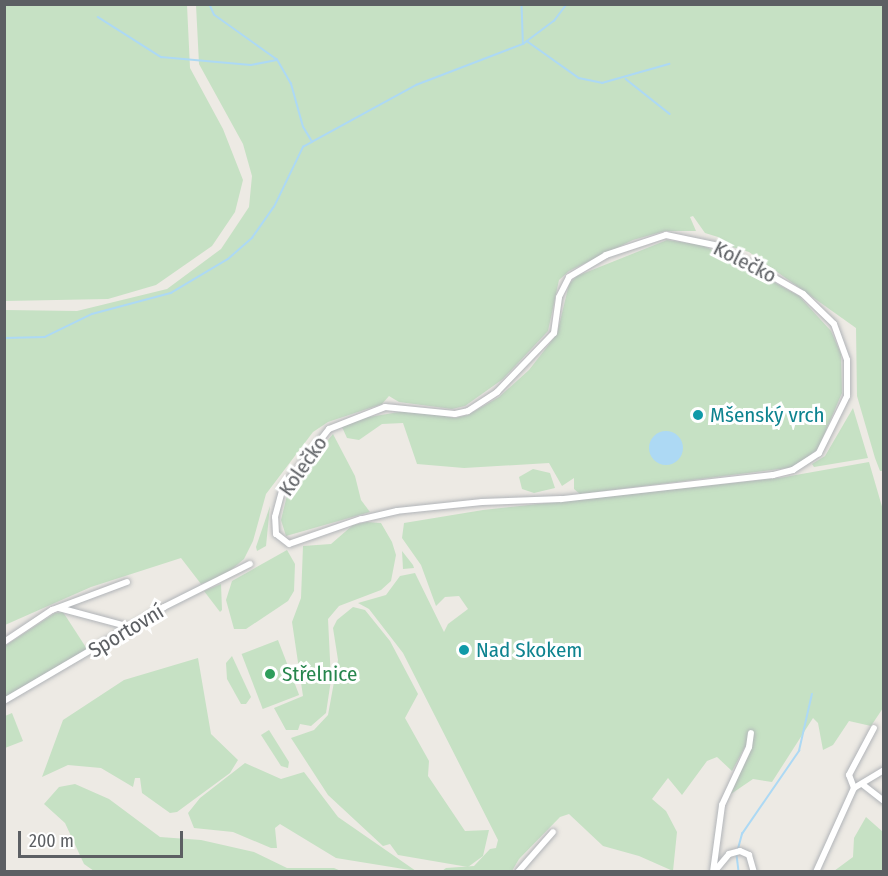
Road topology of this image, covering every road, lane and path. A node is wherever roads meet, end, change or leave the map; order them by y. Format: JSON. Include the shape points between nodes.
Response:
{"nodes":[{"id":1,"x":834,"y":324,"type":"joint"},
{"id":2,"x":250,"y":564,"type":"dead end"},
{"id":3,"x":127,"y":582,"type":"dead end"},
{"id":4,"x":59,"y":608,"type":"junction"},
{"id":5,"x":131,"y":628,"type":"junction"},
{"id":6,"x":4,"y":642,"type":"edge"},
{"id":7,"x":4,"y":701,"type":"edge"},
{"id":8,"x":874,"y":728,"type":"dead end"},
{"id":9,"x":751,"y":733,"type":"dead end"},
{"id":10,"x":884,"y":770,"type":"edge"},
{"id":11,"x":862,"y":784,"type":"junction"},
{"id":12,"x":854,"y":788,"type":"junction"},
{"id":13,"x":884,"y":801,"type":"edge"},
{"id":14,"x":553,"y":832,"type":"dead end"},
{"id":15,"x":518,"y":872,"type":"edge"},
{"id":16,"x":714,"y":872,"type":"edge"},
{"id":17,"x":754,"y":872,"type":"edge"},
{"id":18,"x":816,"y":872,"type":"edge"}],
"edges":[{"from":1,"to":1,"type":"street","name":"Kolečko","via":[[803,294],[719,246],[666,235],[635,243],[569,277],[558,297],[554,333],[497,392],[468,411],[455,414],[385,407],[329,429],[283,487],[275,517],[276,534],[290,544],[392,512],[474,502],[561,500],[792,470],[819,453],[847,396],[844,345]]},
{"from":2,"to":5,"type":"street","name":"Sportovní"},
{"from":3,"to":4,"type":"street"},
{"from":4,"to":5,"type":"street"},
{"from":4,"to":6,"type":"street"},
{"from":5,"to":7,"type":"street","name":"Sportovní"},
{"from":8,"to":12,"type":"street","via":[[849,775]]},
{"from":9,"to":16,"type":"street","via":[[749,747],[722,805]]},
{"from":10,"to":11,"type":"street"},
{"from":11,"to":12,"type":"street"},
{"from":11,"to":13,"type":"street"},
{"from":12,"to":18,"type":"street"},
{"from":14,"to":15,"type":"street"},
{"from":16,"to":17,"type":"street","via":[[729,854],[740,851],[749,855]]}]}
